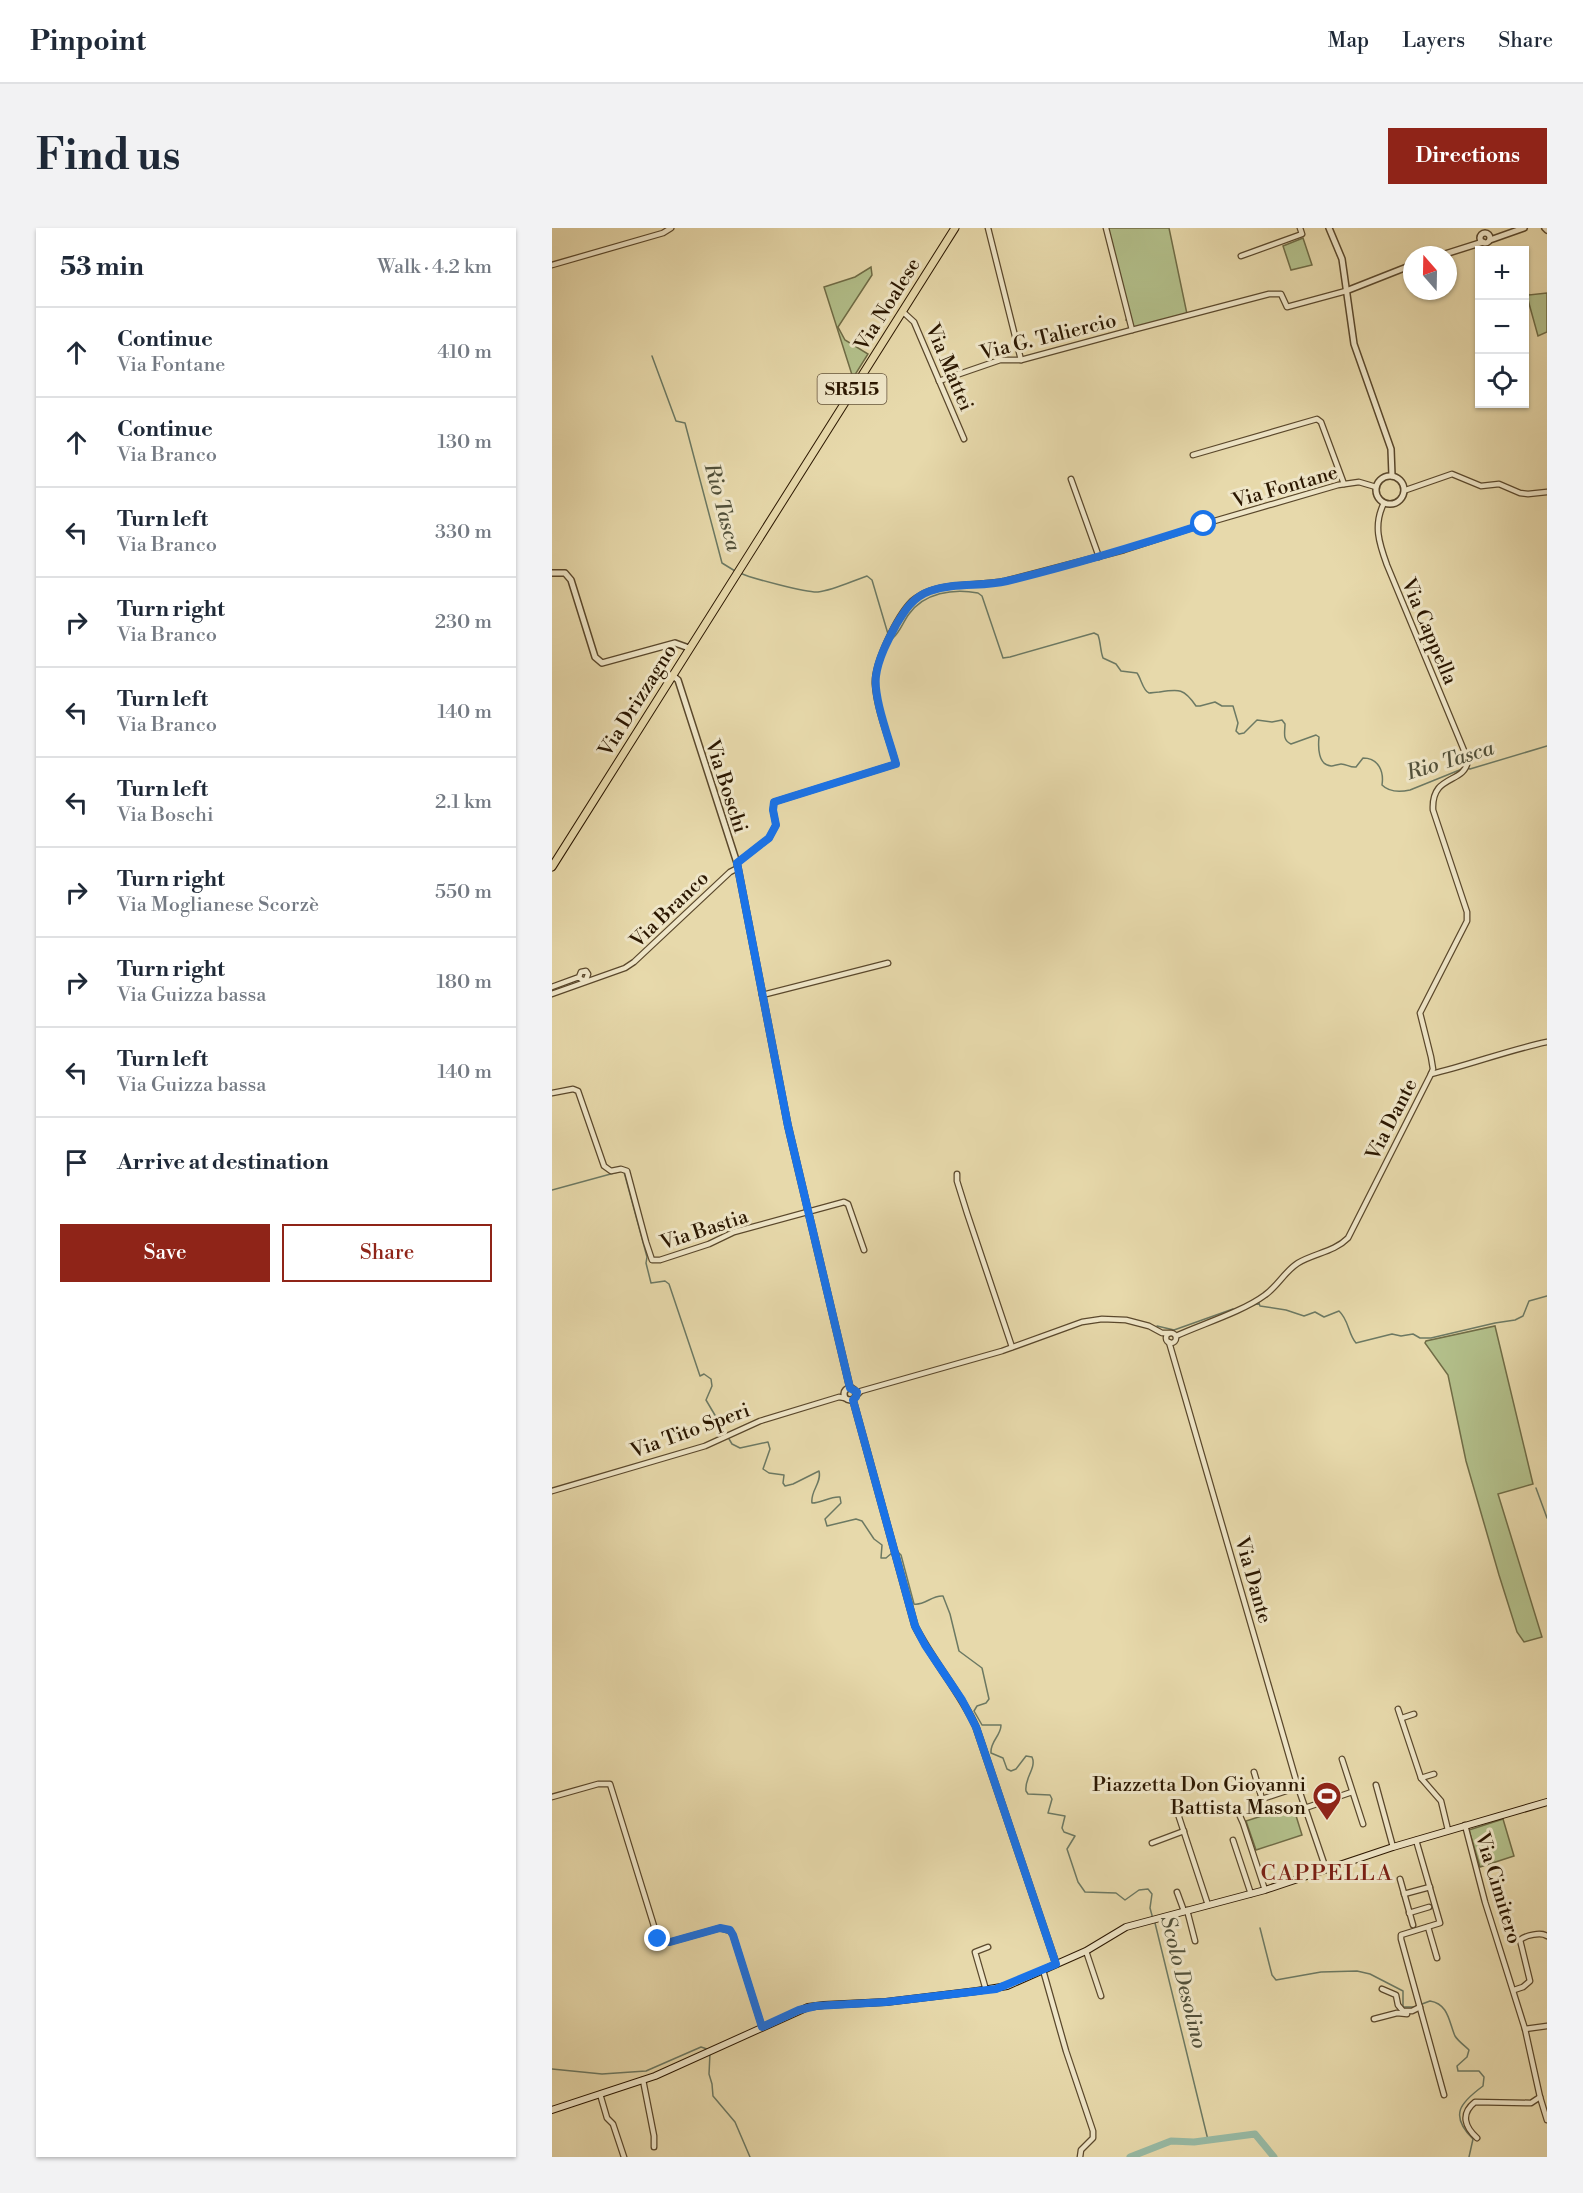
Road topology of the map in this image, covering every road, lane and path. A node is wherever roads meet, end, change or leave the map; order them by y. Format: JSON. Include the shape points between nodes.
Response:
{"nodes":[{"id":1,"x":671,"y":228,"type":"edge"},
{"id":2,"x":955,"y":228,"type":"edge"},
{"id":3,"x":988,"y":228,"type":"edge"},
{"id":4,"x":1106,"y":228,"type":"edge"},
{"id":5,"x":1300,"y":228,"type":"edge"},
{"id":6,"x":1329,"y":228,"type":"edge"},
{"id":7,"x":1523,"y":228,"type":"edge"},
{"id":8,"x":1483,"y":234,"type":"edge"},
{"id":9,"x":1457,"y":250,"type":"edge"},
{"id":10,"x":1241,"y":256,"type":"dead end"},
{"id":11,"x":552,"y":265,"type":"edge"},
{"id":12,"x":1403,"y":269,"type":"edge"},
{"id":13,"x":1346,"y":291,"type":"junction"},
{"id":14,"x":902,"y":311,"type":"junction"},
{"id":15,"x":1132,"y":330,"type":"junction"},
{"id":16,"x":1021,"y":360,"type":"junction"},
{"id":17,"x":939,"y":381,"type":"junction"},
{"id":18,"x":964,"y":439,"type":"dead end"},
{"id":19,"x":1193,"y":455,"type":"dead end"},
{"id":20,"x":1392,"y":476,"type":"junction"},
{"id":21,"x":1071,"y":479,"type":"dead end"},
{"id":22,"x":1344,"y":484,"type":"junction"},
{"id":23,"x":1376,"y":487,"type":"junction"},
{"id":24,"x":1406,"y":490,"type":"junction"},
{"id":25,"x":1547,"y":492,"type":"edge"},
{"id":26,"x":1384,"y":503,"type":"junction"},
{"id":27,"x":751,"y":551,"type":"joint"},
{"id":28,"x":1098,"y":557,"type":"junction"},
{"id":29,"x":552,"y":573,"type":"edge"},
{"id":30,"x":988,"y":584,"type":"joint"},
{"id":31,"x":689,"y":648,"type":"junction"},
{"id":32,"x":675,"y":678,"type":"junction"},
{"id":33,"x":664,"y":688,"type":"junction"},
{"id":34,"x":679,"y":691,"type":"junction"},
{"id":35,"x":1466,"y":768,"type":"joint"},
{"id":36,"x":738,"y":866,"type":"junction"},
{"id":37,"x":552,"y":867,"type":"edge"},
{"id":38,"x":888,"y":963,"type":"dead end"},
{"id":39,"x":579,"y":977,"type":"dead end"},
{"id":40,"x":552,"y":987,"type":"edge"},
{"id":41,"x":552,"y":994,"type":"edge"},
{"id":42,"x":762,"y":995,"type":"junction"},
{"id":43,"x":1547,"y":1042,"type":"edge"},
{"id":44,"x":1431,"y":1074,"type":"junction"},
{"id":45,"x":552,"y":1093,"type":"edge"},
{"id":46,"x":957,"y":1174,"type":"dead end"},
{"id":47,"x":807,"y":1211,"type":"junction"},
{"id":48,"x":864,"y":1250,"type":"dead end"},
{"id":49,"x":1162,"y":1333,"type":"junction"},
{"id":50,"x":1171,"y":1341,"type":"junction"},
{"id":51,"x":1012,"y":1347,"type":"junction"},
{"id":52,"x":855,"y":1393,"type":"junction"},
{"id":53,"x":843,"y":1396,"type":"junction"},
{"id":54,"x":552,"y":1491,"type":"edge"},
{"id":55,"x":1398,"y":1709,"type":"dead end"},
{"id":56,"x":1414,"y":1714,"type":"dead end"},
{"id":57,"x":1402,"y":1718,"type":"junction"},
{"id":58,"x":1342,"y":1760,"type":"dead end"},
{"id":59,"x":1254,"y":1772,"type":"dead end"},
{"id":60,"x":1434,"y":1774,"type":"dead end"},
{"id":61,"x":1421,"y":1778,"type":"junction"},
{"id":62,"x":1376,"y":1785,"type":"dead end"},
{"id":63,"x":1298,"y":1787,"type":"junction"},
{"id":64,"x":1352,"y":1792,"type":"junction"},
{"id":65,"x":552,"y":1797,"type":"edge"},
{"id":66,"x":1547,"y":1802,"type":"edge"},
{"id":67,"x":1175,"y":1805,"type":"dead end"},
{"id":68,"x":1236,"y":1807,"type":"dead end"},
{"id":69,"x":1305,"y":1808,"type":"junction"},
{"id":70,"x":1363,"y":1824,"type":"dead end"},
{"id":71,"x":1465,"y":1825,"type":"junction"},
{"id":72,"x":1448,"y":1830,"type":"junction"},
{"id":73,"x":1184,"y":1831,"type":"junction"},
{"id":74,"x":1233,"y":1840,"type":"dead end"},
{"id":75,"x":1416,"y":1840,"type":"junction"},
{"id":76,"x":1152,"y":1843,"type":"dead end"},
{"id":77,"x":1393,"y":1847,"type":"junction"},
{"id":78,"x":1326,"y":1869,"type":"junction"},
{"id":79,"x":1400,"y":1879,"type":"dead end"},
{"id":80,"x":1430,"y":1887,"type":"junction"},
{"id":81,"x":1265,"y":1890,"type":"junction"},
{"id":82,"x":1177,"y":1892,"type":"dead end"},
{"id":83,"x":1251,"y":1893,"type":"junction"},
{"id":84,"x":1404,"y":1894,"type":"junction"},
{"id":85,"x":1208,"y":1905,"type":"junction"},
{"id":86,"x":1429,"y":1907,"type":"dead end"},
{"id":87,"x":1185,"y":1911,"type":"junction"},
{"id":88,"x":1409,"y":1913,"type":"junction"},
{"id":89,"x":1413,"y":1925,"type":"dead end"},
{"id":90,"x":1428,"y":1927,"type":"junction"},
{"id":91,"x":1547,"y":1936,"type":"edge"},
{"id":92,"x":1196,"y":1941,"type":"dead end"},
{"id":93,"x":988,"y":1947,"type":"dead end"},
{"id":94,"x":1086,"y":1951,"type":"junction"},
{"id":95,"x":1437,"y":1958,"type":"dead end"},
{"id":96,"x":1056,"y":1964,"type":"junction"},
{"id":97,"x":1043,"y":1970,"type":"junction"},
{"id":98,"x":1382,"y":1989,"type":"dead end"},
{"id":99,"x":986,"y":1990,"type":"junction"},
{"id":100,"x":1514,"y":1990,"type":"junction"},
{"id":101,"x":1101,"y":1996,"type":"dead end"},
{"id":102,"x":1421,"y":2008,"type":"junction"},
{"id":103,"x":1374,"y":2019,"type":"dead end"},
{"id":104,"x":1547,"y":2026,"type":"edge"},
{"id":105,"x":762,"y":2027,"type":"junction"},
{"id":106,"x":1525,"y":2029,"type":"junction"},
{"id":107,"x":643,"y":2080,"type":"junction"},
{"id":108,"x":600,"y":2094,"type":"junction"},
{"id":109,"x":1444,"y":2095,"type":"dead end"},
{"id":110,"x":1540,"y":2097,"type":"junction"},
{"id":111,"x":552,"y":2110,"type":"edge"},
{"id":112,"x":1547,"y":2120,"type":"edge"},
{"id":113,"x":1477,"y":2138,"type":"dead end"},
{"id":114,"x":654,"y":2146,"type":"dead end"},
{"id":115,"x":624,"y":2157,"type":"edge"},
{"id":116,"x":1080,"y":2157,"type":"edge"}],
"edges":[{"from":1,"to":11,"type":"street"},
{"from":2,"to":14,"type":"main road","name":"Via Noalese","number":"SR515"},
{"from":3,"to":16,"type":"street"},
{"from":4,"to":15,"type":"street","name":"Via G. Taliercio"},
{"from":5,"to":10,"type":"street","via":[[1302,234]]},
{"from":6,"to":13,"type":"street","via":[[1342,259]]},
{"from":7,"to":8,"type":"street","via":[[1500,235]]},
{"from":8,"to":9,"type":"street","via":[[1474,244]]},
{"from":12,"to":13,"type":"street"},
{"from":13,"to":15,"type":"street","via":[[1287,307],[1281,294],[1269,294]]},
{"from":13,"to":20,"type":"street","via":[[1354,344],[1391,449]]},
{"from":14,"to":17,"type":"street","name":"Via Mattei","via":[[914,322]]},
{"from":14,"to":27,"type":"main road","name":"Via Noalese","number":"SR515"},
{"from":15,"to":16,"type":"street","name":"Via G. Taliercio"},
{"from":16,"to":17,"type":"street","name":"Via G. Taliercio","via":[[1000,360]]},
{"from":17,"to":18,"type":"street","name":"Via Mattei"},
{"from":19,"to":22,"type":"street","via":[[1317,419]]},
{"from":20,"to":23,"type":"street","via":[[1379,480]]},
{"from":20,"to":24,"type":"street"},
{"from":21,"to":28,"type":"street"},
{"from":22,"to":23,"type":"street","name":"Via Fontane","via":[[1359,482]]},
{"from":22,"to":28,"type":"street","name":"Via Fontane"},
{"from":23,"to":26,"type":"street"},
{"from":24,"to":25,"type":"street","via":[[1452,474],[1475,485],[1499,484],[1528,494]]},
{"from":24,"to":26,"type":"street","via":[[1400,500]]},
{"from":26,"to":35,"type":"street","name":"Via Cappella","via":[[1378,514],[1377,532],[1387,565],[1467,758]]},
{"from":27,"to":31,"type":"main road","name":"Via Drizzagno","number":"SR515"},
{"from":28,"to":30,"type":"street","name":"Via Fontane"},
{"from":29,"to":31,"type":"street","via":[[565,573],[571,580],[596,657],[602,663],[675,643]]},
{"from":30,"to":36,"type":"street","name":"Via Branco","via":[[924,593],[908,606],[888,640],[875,683],[896,764],[774,802],[776,825],[769,838]]},
{"from":31,"to":32,"type":"main road","name":"Via Drizzagno","number":"SR515"},
{"from":32,"to":33,"type":"main road","name":"Via Drizzagno","number":"SR515"},
{"from":32,"to":34,"type":"street","name":"Via Boschi"},
{"from":33,"to":34,"type":"street","via":[[672,686]]},
{"from":33,"to":37,"type":"main road","name":"Via Drizzagno","number":"SR515"},
{"from":34,"to":36,"type":"street","name":"Via Boschi"},
{"from":35,"to":44,"type":"street","name":"Via Dante","via":[[1441,785],[1432,799],[1467,921],[1420,1013],[1431,1057]]},
{"from":36,"to":41,"type":"street","name":"Via Branco","via":[[634,963]]},
{"from":36,"to":42,"type":"street","name":"Via Boschi"},
{"from":38,"to":42,"type":"street"},
{"from":39,"to":40,"type":"street"},
{"from":42,"to":47,"type":"street","name":"Via Boschi"},
{"from":43,"to":44,"type":"street"},
{"from":44,"to":50,"type":"street","name":"Via Dante","via":[[1348,1238],[1339,1247],[1292,1268],[1255,1302]]},
{"from":45,"to":47,"type":"street","name":"Via Bastia","via":[[578,1091],[604,1167],[627,1171],[652,1260]]},
{"from":46,"to":51,"type":"street"},
{"from":47,"to":48,"type":"street","via":[[848,1204]]},
{"from":47,"to":52,"type":"street","name":"Via Boschi"},
{"from":49,"to":50,"type":"street"},
{"from":49,"to":50,"type":"street","via":[[1170,1333]]},
{"from":49,"to":51,"type":"street","via":[[1126,1320],[1102,1319],[1065,1327]]},
{"from":50,"to":63,"type":"street","name":"Via Dante"},
{"from":51,"to":52,"type":"street"},
{"from":52,"to":53,"type":"street"},
{"from":52,"to":53,"type":"street"},
{"from":52,"to":96,"type":"street","name":"Via Boschi","via":[[915,1626],[976,1727]]},
{"from":53,"to":54,"type":"street","name":"Via Tito Speri","via":[[760,1421],[691,1450]]},
{"from":55,"to":57,"type":"street"},
{"from":56,"to":57,"type":"street"},
{"from":57,"to":61,"type":"street"},
{"from":58,"to":64,"type":"street"},
{"from":59,"to":63,"type":"street","via":[[1262,1799]]},
{"from":60,"to":61,"type":"street"},
{"from":61,"to":72,"type":"street","via":[[1441,1801]]},
{"from":62,"to":77,"type":"street"},
{"from":63,"to":69,"type":"street","name":"Via Dante"},
{"from":64,"to":69,"type":"street"},
{"from":64,"to":70,"type":"street"},
{"from":65,"to":105,"type":"street","via":[[610,1784],[658,1939],[670,1942],[720,1928],[730,1930]]},
{"from":66,"to":71,"type":"main road"},
{"from":67,"to":73,"type":"street"},
{"from":68,"to":81,"type":"street"},
{"from":69,"to":78,"type":"street","name":"Via Dante"},
{"from":71,"to":72,"type":"main road"},
{"from":71,"to":100,"type":"street","name":"Via Cimitero"},
{"from":72,"to":75,"type":"main road"},
{"from":73,"to":76,"type":"street"},
{"from":73,"to":85,"type":"street"},
{"from":74,"to":83,"type":"street"},
{"from":75,"to":77,"type":"main road"},
{"from":75,"to":80,"type":"street"},
{"from":77,"to":78,"type":"main road"},
{"from":78,"to":81,"type":"main road"},
{"from":79,"to":84,"type":"street"},
{"from":80,"to":84,"type":"street"},
{"from":80,"to":90,"type":"street","via":[[1440,1923]]},
{"from":81,"to":83,"type":"main road"},
{"from":82,"to":87,"type":"street"},
{"from":83,"to":85,"type":"main road"},
{"from":84,"to":88,"type":"street"},
{"from":85,"to":87,"type":"main road"},
{"from":86,"to":88,"type":"street"},
{"from":87,"to":92,"type":"street"},
{"from":87,"to":94,"type":"main road","via":[[1119,1931]]},
{"from":88,"to":89,"type":"street"},
{"from":90,"to":95,"type":"street"},
{"from":90,"to":102,"type":"street","via":[[1401,1935]]},
{"from":91,"to":100,"type":"street","via":[[1525,1936],[1520,1940],[1530,1981]]},
{"from":93,"to":99,"type":"street","via":[[975,1952]]},
{"from":94,"to":96,"type":"main road"},
{"from":94,"to":101,"type":"street"},
{"from":96,"to":97,"type":"main road"},
{"from":97,"to":99,"type":"main road","via":[[1007,1986]]},
{"from":97,"to":116,"type":"street","via":[[1093,2131],[1093,2138],[1081,2150]]},
{"from":98,"to":102,"type":"street","via":[[1396,1995],[1403,2011]]},
{"from":99,"to":105,"type":"main road","via":[[816,2006]]},
{"from":100,"to":106,"type":"street","name":"Via Cimitero"},
{"from":102,"to":103,"type":"street","via":[[1416,2013]]},
{"from":102,"to":109,"type":"street"},
{"from":104,"to":106,"type":"street"},
{"from":105,"to":107,"type":"main road"},
{"from":106,"to":110,"type":"street","name":"Via Cimitero"},
{"from":107,"to":108,"type":"main road"},
{"from":107,"to":114,"type":"street"},
{"from":108,"to":111,"type":"main road"},
{"from":108,"to":115,"type":"street"},
{"from":110,"to":112,"type":"street","name":"Via Cimitero"},
{"from":110,"to":113,"type":"street","via":[[1531,2103],[1475,2102],[1469,2107],[1465,2122]]}]}
